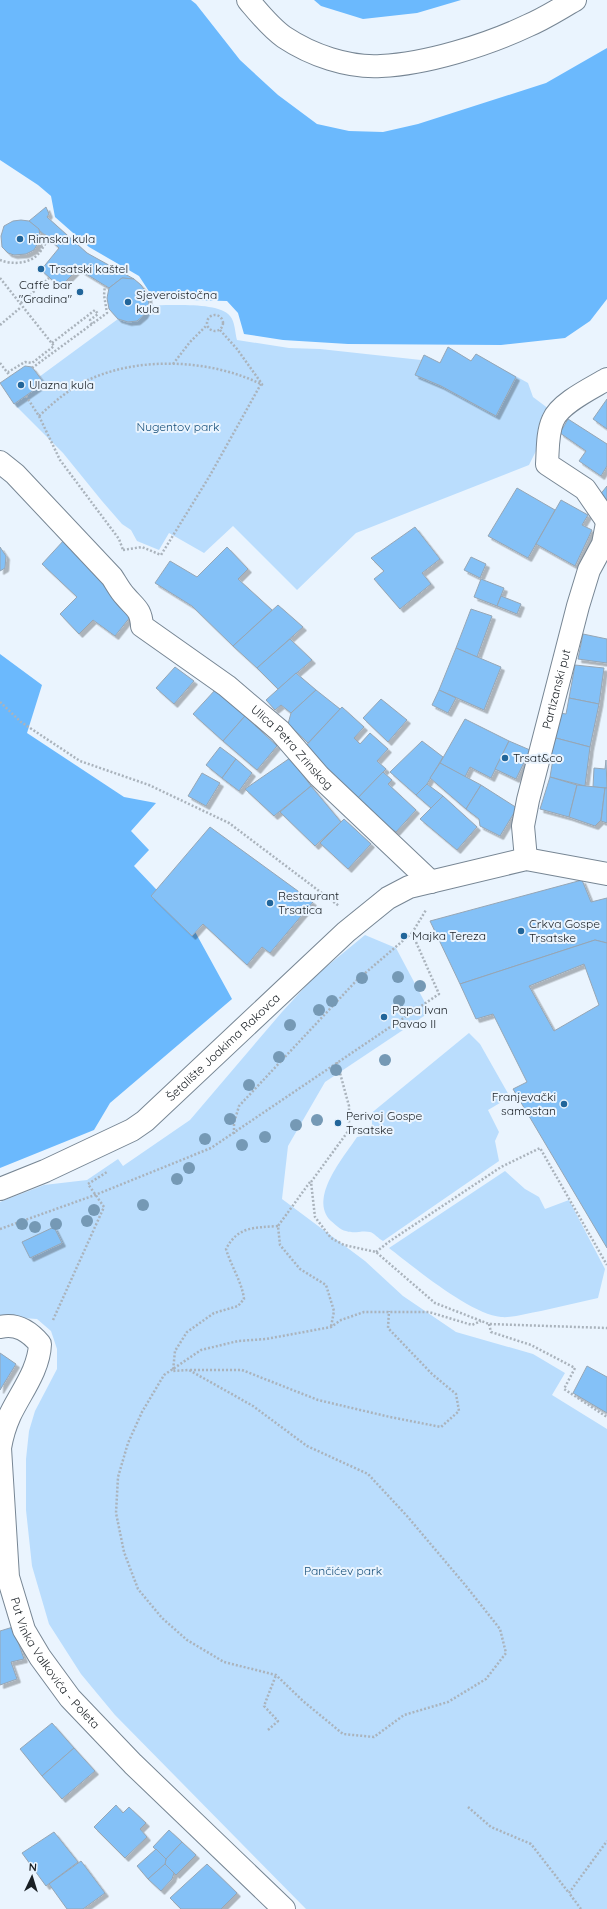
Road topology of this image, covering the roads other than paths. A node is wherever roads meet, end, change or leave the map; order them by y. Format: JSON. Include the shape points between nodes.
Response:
{"nodes":[{"id":1,"x":248,"y":0,"type":"edge"},
{"id":2,"x":575,"y":0,"type":"edge"},
{"id":3,"x":607,"y":379,"type":"edge"},
{"id":4,"x":0,"y":462,"type":"edge"},
{"id":5,"x":607,"y":522,"type":"edge"},
{"id":6,"x":605,"y":545,"type":"edge"},
{"id":7,"x":526,"y":859,"type":"junction"},
{"id":8,"x":607,"y":874,"type":"edge"},
{"id":9,"x":430,"y":882,"type":"junction"},
{"id":10,"x":0,"y":1189,"type":"edge"},
{"id":11,"x":0,"y":1327,"type":"edge"},
{"id":12,"x":284,"y":1909,"type":"edge"}],
"edges":[{"from":1,"to":2,"type":"street","via":[[272,27],[301,46],[332,60],[381,66],[464,49],[526,27]]},
{"from":3,"to":5,"type":"street","name":"Partizanski put","via":[[575,398],[553,420],[547,464],[584,489]]},
{"from":4,"to":9,"type":"street","name":"Ulica Petra Zrinskog","via":[[15,474],[112,578],[124,596],[136,606],[142,626],[227,686],[280,731],[319,776]]},
{"from":5,"to":6,"type":"street","name":"Partizanski put"},
{"from":6,"to":7,"type":"street","name":"Partizanski put","via":[[588,570],[528,800],[523,826]]},
{"from":7,"to":8,"type":"street"},
{"from":7,"to":9,"type":"street","name":"Šetalište Joakima Rakovca"},
{"from":9,"to":10,"type":"street","name":"Šetalište Joakima Rakovca","via":[[409,887],[388,898],[359,921],[145,1121],[132,1130],[45,1171]]},
{"from":11,"to":12,"type":"street","name":"Put Vinka Valkovića - Poleta","via":[[8,1325],[20,1328],[31,1334],[40,1344],[38,1361],[10,1415],[0,1448],[8,1577],[24,1630],[70,1698],[133,1764]]}]}
